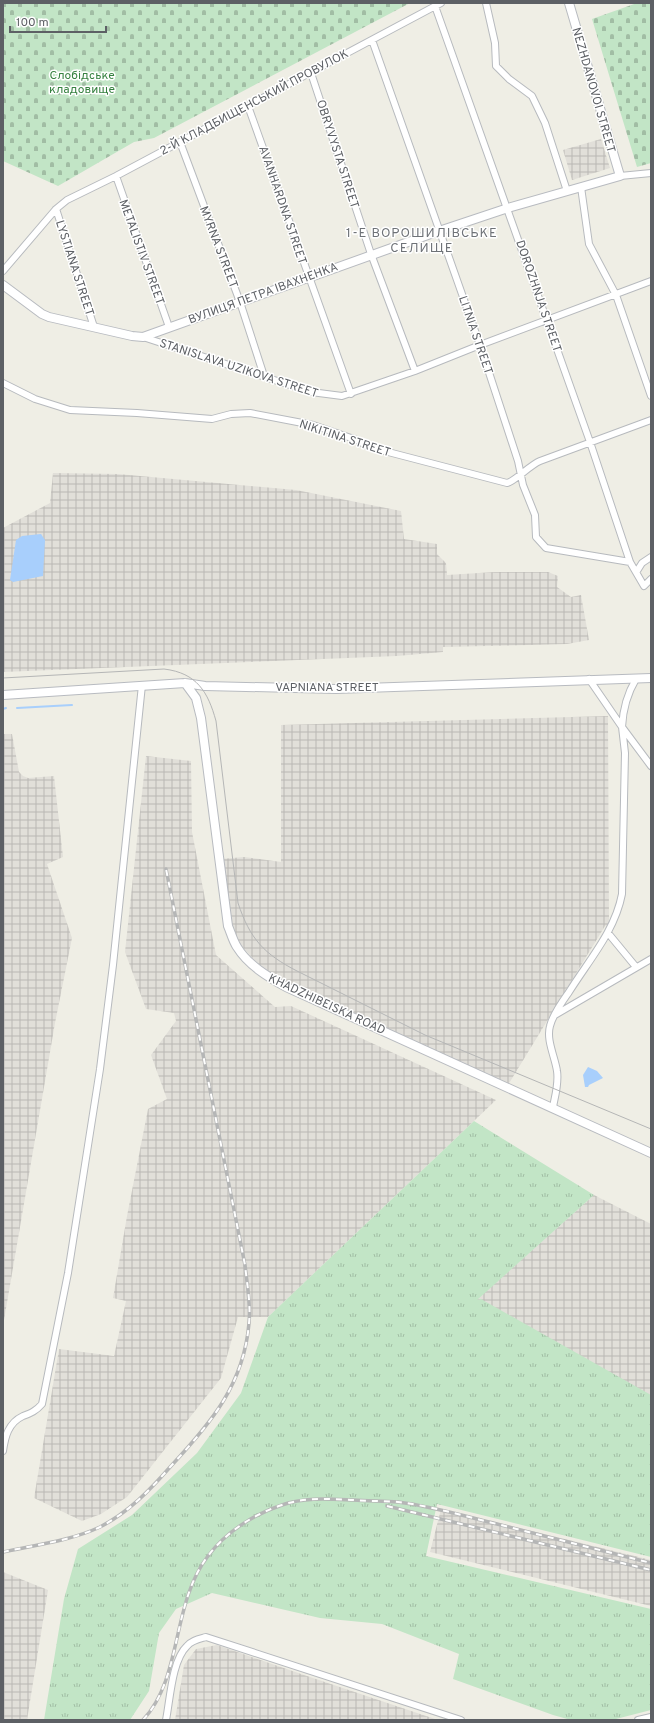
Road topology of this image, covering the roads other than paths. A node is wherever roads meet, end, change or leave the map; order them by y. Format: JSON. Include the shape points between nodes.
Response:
{"nodes":[{"id":1,"x":486,"y":3,"type":"edge"},
{"id":2,"x":568,"y":3,"type":"edge"},
{"id":3,"x":438,"y":4,"type":"edge"},
{"id":4,"x":372,"y":40,"type":"junction"},
{"id":5,"x":311,"y":73,"type":"junction"},
{"id":6,"x":248,"y":106,"type":"junction"},
{"id":7,"x":180,"y":142,"type":"junction"},
{"id":8,"x":651,"y":173,"type":"edge"},
{"id":9,"x":116,"y":176,"type":"junction"},
{"id":10,"x":620,"y":176,"type":"junction"},
{"id":11,"x":581,"y":187,"type":"junction"},
{"id":12,"x":567,"y":191,"type":"junction"},
{"id":13,"x":508,"y":208,"type":"junction"},
{"id":14,"x":56,"y":209,"type":"junction"},
{"id":15,"x":439,"y":231,"type":"junction"},
{"id":16,"x":371,"y":254,"type":"junction"},
{"id":17,"x":3,"y":271,"type":"edge"},
{"id":18,"x":308,"y":277,"type":"junction"},
{"id":19,"x":651,"y":281,"type":"edge"},
{"id":20,"x":3,"y":284,"type":"edge"},
{"id":21,"x":616,"y":295,"type":"junction"},
{"id":22,"x":240,"y":302,"type":"junction"},
{"id":23,"x":547,"y":320,"type":"junction"},
{"id":24,"x":94,"y":327,"type":"junction"},
{"id":25,"x":169,"y":327,"type":"junction"},
{"id":26,"x":143,"y":337,"type":"junction"},
{"id":27,"x":480,"y":345,"type":"junction"},
{"id":28,"x":415,"y":371,"type":"junction"},
{"id":29,"x":264,"y":376,"type":"junction"},
{"id":30,"x":3,"y":383,"type":"edge"},
{"id":31,"x":351,"y":394,"type":"junction"},
{"id":32,"x":651,"y":396,"type":"edge"},
{"id":33,"x":651,"y":420,"type":"edge"},
{"id":34,"x":590,"y":442,"type":"junction"},
{"id":35,"x":520,"y":474,"type":"junction"},
{"id":36,"x":651,"y":557,"type":"edge"},
{"id":37,"x":630,"y":562,"type":"junction"},
{"id":38,"x":636,"y":572,"type":"junction"},
{"id":39,"x":651,"y":579,"type":"edge"},
{"id":40,"x":651,"y":678,"type":"edge"},
{"id":41,"x":589,"y":679,"type":"junction"},
{"id":42,"x":636,"y":679,"type":"junction"},
{"id":43,"x":185,"y":683,"type":"junction"},
{"id":44,"x":142,"y":685,"type":"junction"},
{"id":45,"x":3,"y":695,"type":"edge"},
{"id":46,"x":622,"y":726,"type":"junction"},
{"id":47,"x":651,"y":766,"type":"edge"},
{"id":48,"x":608,"y":933,"type":"junction"},
{"id":49,"x":651,"y":959,"type":"edge"},
{"id":50,"x":636,"y":967,"type":"junction"},
{"id":51,"x":555,"y":1015,"type":"junction"},
{"id":52,"x":553,"y":1107,"type":"junction"},
{"id":53,"x":651,"y":1153,"type":"edge"},
{"id":54,"x":3,"y":1451,"type":"edge"},
{"id":55,"x":651,"y":1717,"type":"edge"},
{"id":56,"x":166,"y":1720,"type":"edge"},
{"id":57,"x":460,"y":1720,"type":"edge"},
{"id":58,"x":638,"y":1720,"type":"edge"}],
"edges":[{"from":1,"to":12,"type":"street","via":[[495,43],[496,66],[532,96],[545,123]]},
{"from":2,"to":10,"type":"street","name":"NEZHDANOVOI STREET"},
{"from":3,"to":4,"type":"street","name":"2-Й КЛАДБИЩЕНСЬКИЙ ПРОВУЛОК"},
{"from":3,"to":13,"type":"street","name":"DOROZHNJA STREET"},
{"from":4,"to":5,"type":"street","name":"2-Й КЛАДБИЩЕНСЬКИЙ ПРОВУЛОК"},
{"from":4,"to":15,"type":"street","name":"LITNIA STREET"},
{"from":5,"to":6,"type":"street","name":"2-Й КЛАДБИЩЕНСЬКИЙ ПРОВУЛОК"},
{"from":5,"to":16,"type":"street","name":"OBRYVYSTA STREET"},
{"from":6,"to":7,"type":"street","name":"2-Й КЛАДБИЩЕНСЬКИЙ ПРОВУЛОК"},
{"from":6,"to":18,"type":"street","name":"AVANHARDNA STREET"},
{"from":7,"to":9,"type":"street","name":"2-Й КЛАДБИЩЕНСЬКИЙ ПРОВУЛОК"},
{"from":7,"to":22,"type":"street","name":"MYRNA STREET"},
{"from":8,"to":10,"type":"street"},
{"from":9,"to":14,"type":"street","name":"2-Й КЛАДБИЩЕНСЬКИЙ ПРОВУЛОК","via":[[67,200]]},
{"from":9,"to":25,"type":"street","name":"METALISTIV STREET"},
{"from":10,"to":11,"type":"street","name":"ВУЛИЦЯ ПЕТРА ІВАХНЕНКА"},
{"from":11,"to":12,"type":"street","name":"ВУЛИЦЯ ПЕТРА ІВАХНЕНКА"},
{"from":11,"to":21,"type":"street","via":[[589,244]]},
{"from":12,"to":13,"type":"street","name":"ВУЛИЦЯ ПЕТРА ІВАХНЕНКА"},
{"from":13,"to":15,"type":"street","name":"ВУЛИЦЯ ПЕТРА ІВАХНЕНКА"},
{"from":13,"to":23,"type":"street","name":"DOROZHNJA STREET"},
{"from":14,"to":17,"type":"street","name":"2-Й КЛАДБИЩЕНСЬКИЙ ПРОВУЛОК"},
{"from":14,"to":24,"type":"street","name":"LYSTIANA STREET"},
{"from":15,"to":16,"type":"street","name":"ВУЛИЦЯ ПЕТРА ІВАХНЕНКА"},
{"from":15,"to":27,"type":"street","name":"LITNIA STREET"},
{"from":16,"to":18,"type":"street","name":"ВУЛИЦЯ ПЕТРА ІВАХНЕНКА"},
{"from":16,"to":28,"type":"street","name":"OBRYVYSTA STREET"},
{"from":18,"to":22,"type":"street","name":"ВУЛИЦЯ ПЕТРА ІВАХНЕНКА"},
{"from":18,"to":31,"type":"street","name":"AVANHARDNA STREET"},
{"from":19,"to":21,"type":"street","name":"STANISLAVA UZIKOVA STREET"},
{"from":20,"to":24,"type":"street","name":"ВУЛИЦЯ ПЕТРА ІВАХНЕНКА","via":[[42,314]]},
{"from":21,"to":23,"type":"street","name":"STANISLAVA UZIKOVA STREET"},
{"from":21,"to":32,"type":"street"},
{"from":22,"to":25,"type":"street","name":"ВУЛИЦЯ ПЕТРА ІВАХНЕНКА"},
{"from":22,"to":29,"type":"street","name":"MYRNA STREET"},
{"from":23,"to":27,"type":"street","name":"STANISLAVA UZIKOVA STREET"},
{"from":23,"to":34,"type":"street","name":"DOROZHNJA STREET"},
{"from":24,"to":26,"type":"street","name":"ВУЛИЦЯ ПЕТРА ІВАХНЕНКА"},
{"from":25,"to":26,"type":"street","name":"ВУЛИЦЯ ПЕТРА ІВАХНЕНКА"},
{"from":26,"to":29,"type":"street","name":"STANISLAVA UZIKOVA STREET"},
{"from":27,"to":28,"type":"street","name":"STANISLAVA UZIKOVA STREET"},
{"from":27,"to":35,"type":"street","name":"LITNIA STREET"},
{"from":28,"to":31,"type":"street","name":"STANISLAVA UZIKOVA STREET"},
{"from":29,"to":31,"type":"street","name":"STANISLAVA UZIKOVA STREET","via":[[321,395]]},
{"from":30,"to":35,"type":"street","name":"NIKITINA STREET","via":[[35,399],[70,410],[212,419],[250,413],[313,425],[357,440],[369,447],[502,483],[511,483]]},
{"from":33,"to":34,"type":"street","name":"NIKITINA STREET"},
{"from":34,"to":35,"type":"street","name":"NIKITINA STREET","via":[[540,460]]},
{"from":34,"to":37,"type":"street","name":"DOROZHNJA STREET"},
{"from":35,"to":37,"type":"street","name":"LITNIA STREET","via":[[535,514],[536,537],[541,545],[546,548]]},
{"from":36,"to":38,"type":"street","via":[[642,563]]},
{"from":37,"to":38,"type":"street","name":"DOROZHNJA STREET"},
{"from":38,"to":39,"type":"street","name":"DOROZHNJA STREET","via":[[644,586]]},
{"from":40,"to":42,"type":"street","name":"VAPNIANA STREET"},
{"from":41,"to":42,"type":"street","name":"VAPNIANA STREET"},
{"from":41,"to":43,"type":"street","name":"VAPNIANA STREET","via":[[336,689],[205,686]]},
{"from":41,"to":46,"type":"street"},
{"from":42,"to":46,"type":"street","via":[[624,706]]},
{"from":43,"to":44,"type":"street","name":"VAPNIANA STREET"},
{"from":43,"to":52,"type":"street","name":"KHADZHIBEISKA ROAD","via":[[196,698],[201,718],[228,926],[237,948],[266,976],[286,987]]},
{"from":44,"to":45,"type":"street","name":"VAPNIANA STREET"},
{"from":44,"to":54,"type":"street","via":[[100,1069],[68,1273],[42,1404],[33,1413],[13,1423],[6,1434]]},
{"from":46,"to":47,"type":"street"},
{"from":46,"to":48,"type":"street","via":[[625,753],[622,894]]},
{"from":48,"to":50,"type":"street"},
{"from":48,"to":51,"type":"street"},
{"from":49,"to":50,"type":"street"},
{"from":50,"to":51,"type":"street"},
{"from":51,"to":52,"type":"street","via":[[549,1032],[557,1072]]},
{"from":52,"to":53,"type":"street","name":"KHADZHIBEISKA ROAD"},
{"from":55,"to":58,"type":"street"},
{"from":56,"to":57,"type":"street","via":[[181,1652],[192,1642],[206,1638]]}]}
